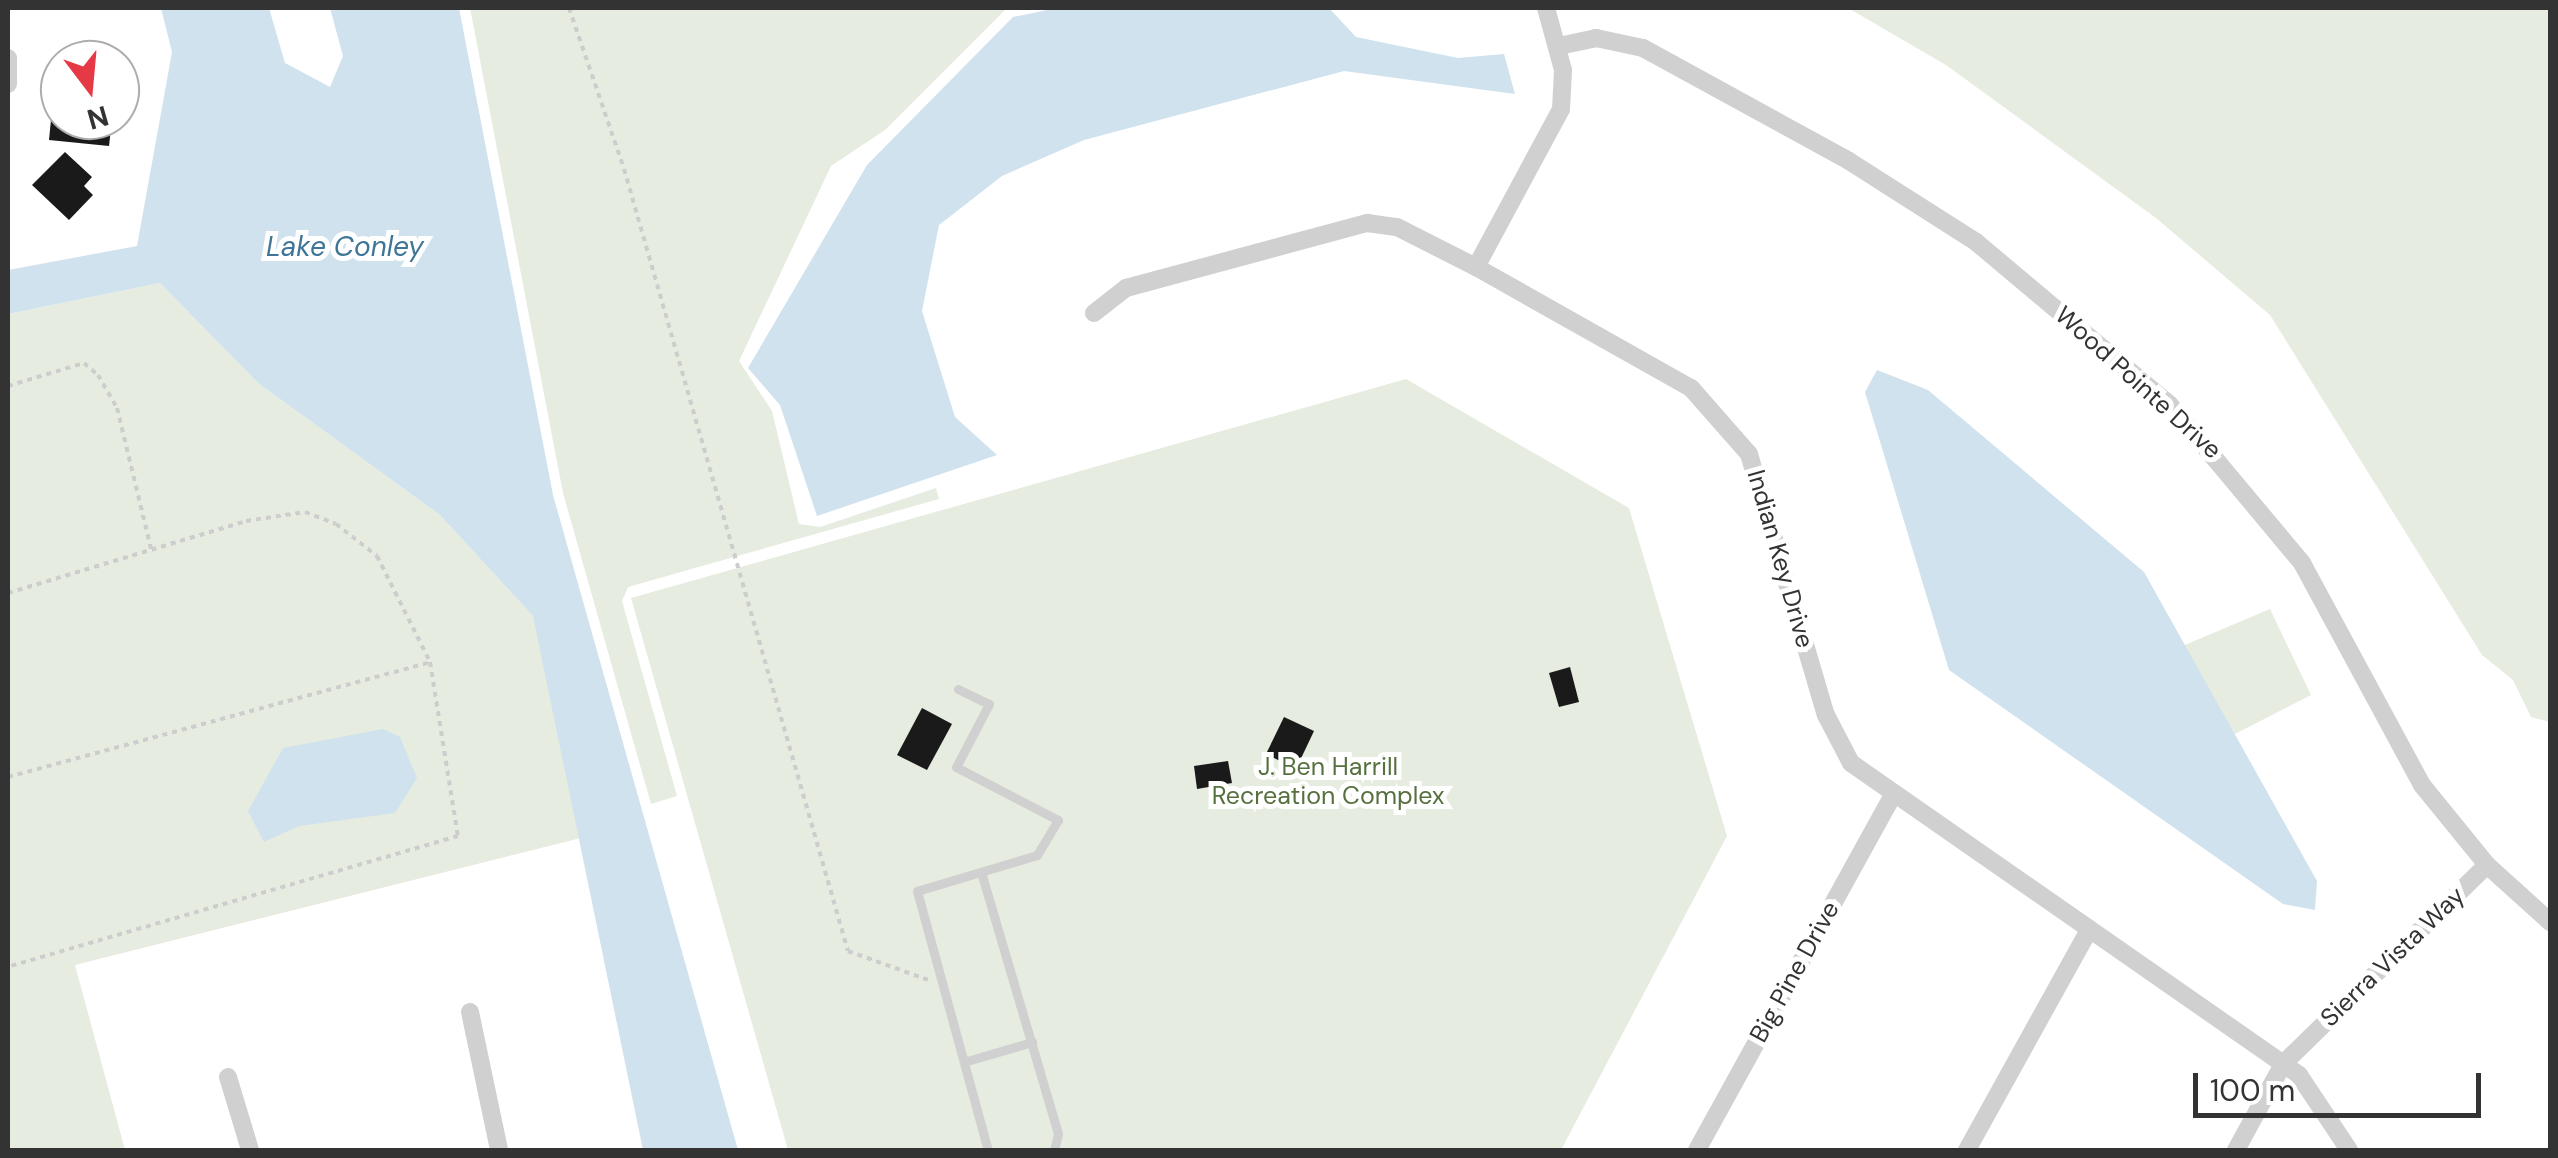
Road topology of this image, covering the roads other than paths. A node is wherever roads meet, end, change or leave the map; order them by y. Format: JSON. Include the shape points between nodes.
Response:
{"nodes":[{"id":1,"x":1546,"y":8,"type":"edge"},
{"id":2,"x":1559,"y":46,"type":"junction"},
{"id":3,"x":8,"y":58,"type":"edge"},
{"id":4,"x":8,"y":84,"type":"edge"},
{"id":5,"x":1476,"y":267,"type":"junction"},
{"id":6,"x":1094,"y":313,"type":"dead end"},
{"id":7,"x":958,"y":689,"type":"dead end"},
{"id":8,"x":1893,"y":795,"type":"junction"},
{"id":9,"x":2487,"y":865,"type":"junction"},
{"id":10,"x":981,"y":872,"type":"junction"},
{"id":11,"x":2550,"y":922,"type":"edge"},
{"id":12,"x":2089,"y":930,"type":"junction"},
{"id":13,"x":470,"y":1012,"type":"dead end"},
{"id":14,"x":1032,"y":1042,"type":"junction"},
{"id":15,"x":967,"y":1061,"type":"junction"},
{"id":16,"x":2283,"y":1064,"type":"junction"},
{"id":17,"x":228,"y":1077,"type":"dead end"},
{"id":18,"x":250,"y":1150,"type":"edge"},
{"id":19,"x":498,"y":1150,"type":"edge"},
{"id":20,"x":988,"y":1150,"type":"edge"},
{"id":21,"x":1054,"y":1150,"type":"edge"},
{"id":22,"x":1698,"y":1150,"type":"edge"},
{"id":23,"x":1966,"y":1150,"type":"edge"},
{"id":24,"x":2236,"y":1150,"type":"edge"},
{"id":25,"x":2349,"y":1150,"type":"edge"}],
"edges":[{"from":1,"to":2,"type":"street"},
{"from":2,"to":5,"type":"street","via":[[1560,109]]},
{"from":2,"to":9,"type":"street","name":"Wood Pointe Drive","via":[[1596,38],[1642,48],[1864,170],[1976,242],[2170,405],[2293,549],[2394,744]]},
{"from":3,"to":4,"type":"street"},
{"from":5,"to":6,"type":"street","name":"Indian Key Drive","via":[[1397,227],[1344,224],[1126,288]]},
{"from":5,"to":8,"type":"street","name":"Indian Key Drive","via":[[1691,388],[1737,433],[1837,744]]},
{"from":7,"to":10,"type":"lane","via":[[989,704],[956,766],[1058,820],[1037,855]]},
{"from":8,"to":12,"type":"street","name":"Indian Key Drive"},
{"from":8,"to":22,"type":"street","name":"Big Pine Drive"},
{"from":9,"to":11,"type":"street","name":"Wood Pointe Drive"},
{"from":9,"to":16,"type":"street","name":"Sierra Vista Way"},
{"from":10,"to":14,"type":"lane"},
{"from":10,"to":15,"type":"lane","via":[[917,891]]},
{"from":12,"to":16,"type":"street","name":"Indian Key Drive"},
{"from":12,"to":23,"type":"street"},
{"from":13,"to":19,"type":"street"},
{"from":14,"to":15,"type":"lane"},
{"from":14,"to":21,"type":"lane","via":[[1058,1134]]},
{"from":15,"to":20,"type":"lane"},
{"from":16,"to":24,"type":"street","name":"Sierra Vista Way"},
{"from":16,"to":25,"type":"street","name":"Indian Key Drive","via":[[2318,1094]]},
{"from":17,"to":18,"type":"street"}]}
